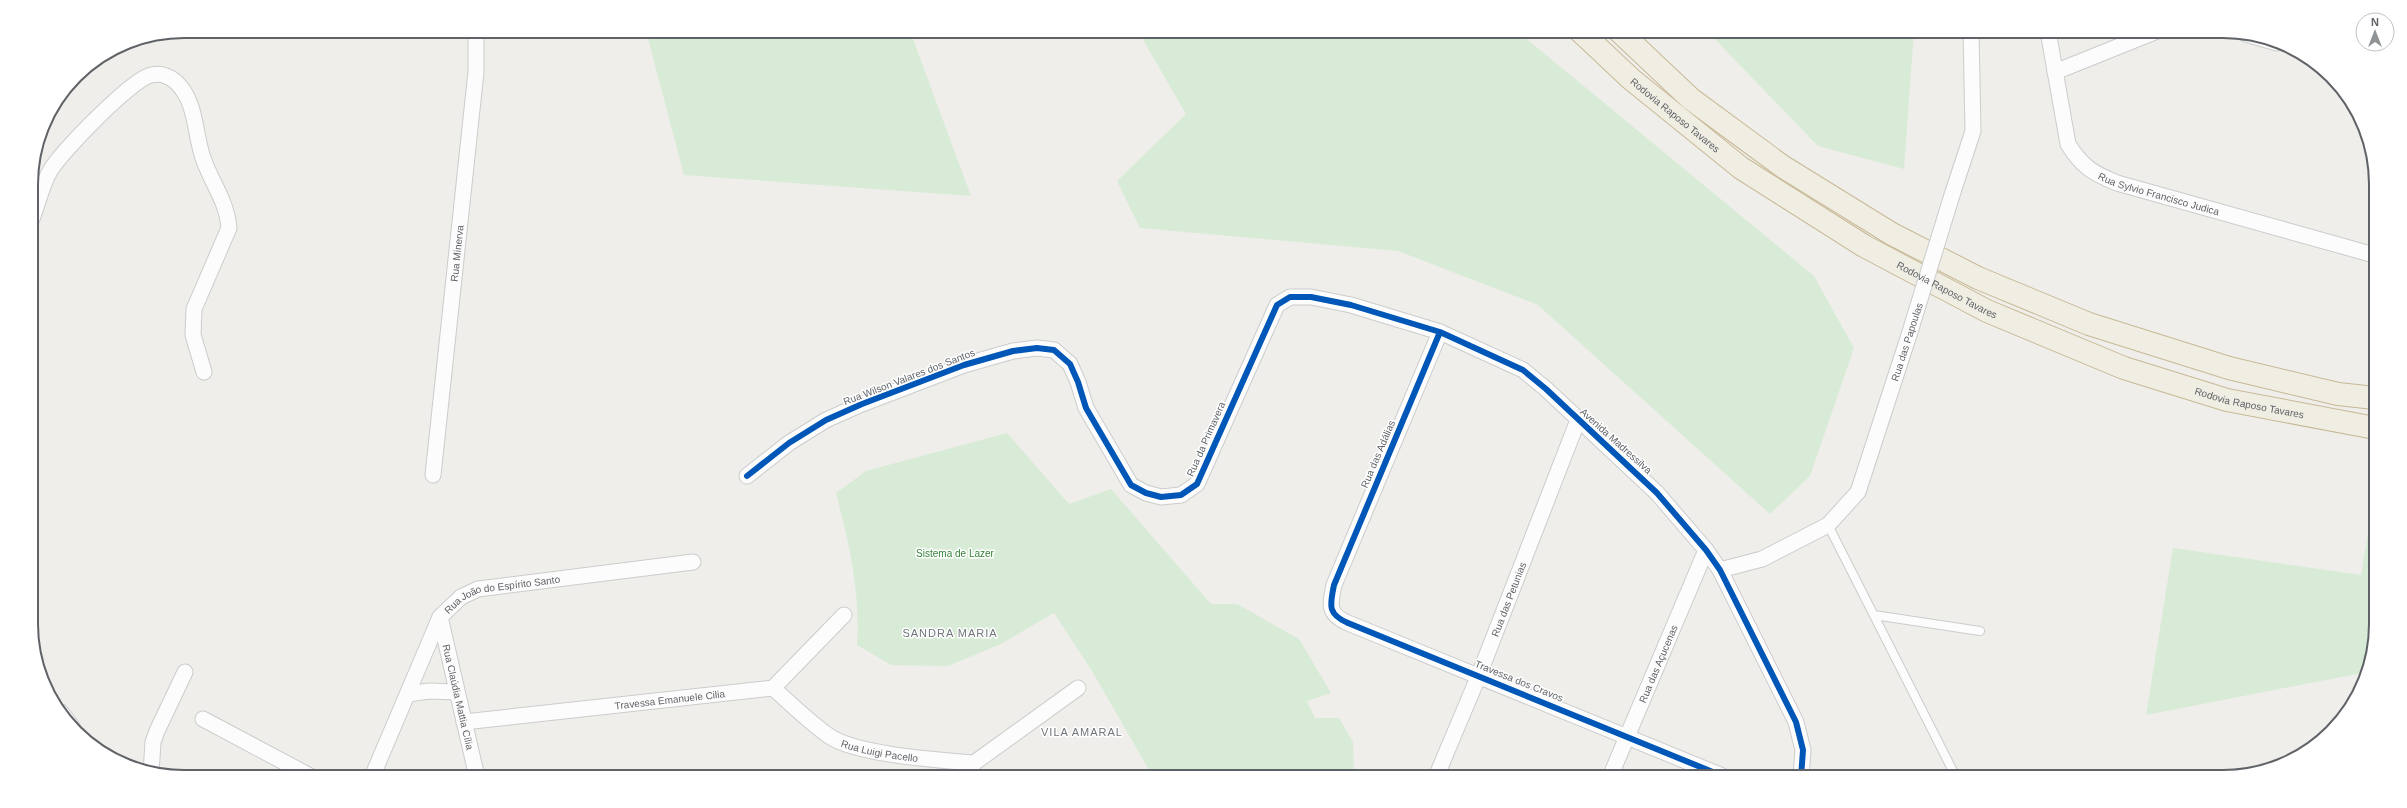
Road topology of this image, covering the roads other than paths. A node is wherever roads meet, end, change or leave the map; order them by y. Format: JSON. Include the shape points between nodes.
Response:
{"nodes":[{"id":1,"x":476,"y":38,"type":"edge"},
{"id":2,"x":1587,"y":38,"type":"edge"},
{"id":3,"x":1626,"y":38,"type":"edge"},
{"id":4,"x":1972,"y":38,"type":"edge"},
{"id":5,"x":2049,"y":38,"type":"edge"},
{"id":6,"x":2140,"y":38,"type":"edge"},
{"id":7,"x":2055,"y":72,"type":"junction"},
{"id":8,"x":38,"y":204,"type":"edge"},
{"id":9,"x":2369,"y":254,"type":"edge"},
{"id":10,"x":1271,"y":317,"type":"joint"},
{"id":11,"x":1440,"y":332,"type":"junction"},
{"id":12,"x":204,"y":372,"type":"dead end"},
{"id":13,"x":1078,"y":382,"type":"joint"},
{"id":14,"x":2369,"y":397,"type":"edge"},
{"id":15,"x":1578,"y":420,"type":"junction"},
{"id":16,"x":2369,"y":427,"type":"edge"},
{"id":17,"x":433,"y":475,"type":"dead end"},
{"id":18,"x":747,"y":476,"type":"dead end"},
{"id":19,"x":1828,"y":525,"type":"junction"},
{"id":20,"x":1706,"y":550,"type":"junction"},
{"id":21,"x":693,"y":562,"type":"dead end"},
{"id":22,"x":1720,"y":570,"type":"junction"},
{"id":23,"x":1334,"y":585,"type":"joint"},
{"id":24,"x":1874,"y":614,"type":"junction"},
{"id":25,"x":844,"y":615,"type":"dead end"},
{"id":26,"x":440,"y":617,"type":"junction"},
{"id":27,"x":1980,"y":631,"type":"dead end"},
{"id":28,"x":185,"y":672,"type":"dead end"},
{"id":29,"x":1479,"y":675,"type":"junction"},
{"id":30,"x":773,"y":688,"type":"junction"},
{"id":31,"x":1078,"y":688,"type":"dead end"},
{"id":32,"x":457,"y":692,"type":"junction"},
{"id":33,"x":408,"y":694,"type":"junction"},
{"id":34,"x":203,"y":719,"type":"dead end"},
{"id":35,"x":464,"y":722,"type":"junction"},
{"id":36,"x":1626,"y":735,"type":"junction"},
{"id":37,"x":974,"y":763,"type":"junction"},
{"id":38,"x":152,"y":766,"type":"edge"},
{"id":39,"x":299,"y":770,"type":"edge"},
{"id":40,"x":375,"y":770,"type":"edge"},
{"id":41,"x":475,"y":770,"type":"edge"},
{"id":42,"x":970,"y":770,"type":"edge"},
{"id":43,"x":1439,"y":770,"type":"edge"},
{"id":44,"x":1613,"y":770,"type":"edge"},
{"id":45,"x":1708,"y":770,"type":"edge"},
{"id":46,"x":1804,"y":770,"type":"edge"},
{"id":47,"x":1952,"y":770,"type":"edge"}],
"edges":[{"from":1,"to":17,"type":"street","name":"Rua Minerva","via":[[476,72]]},
{"from":2,"to":16,"type":"highway","name":"Rodovia Raposo Tavares","via":[[1631,79],[1741,168],[1864,246],[1987,311],[2124,368],[2227,400]]},
{"from":3,"to":14,"type":"highway","via":[[1691,99],[1782,166],[1892,234],[1978,278],[2089,324],[2229,368],[2338,394]]},
{"from":4,"to":19,"type":"street","name":"Rua das Papoulas","bridge":true,"via":[[1973,131],[1858,492]]},
{"from":5,"to":7,"type":"street","name":"Rua Sylvio Francisco Judica"},
{"from":6,"to":7,"type":"street"},
{"from":7,"to":9,"type":"street","name":"Rua Sylvio Francisco Judica","via":[[2068,144],[2076,158],[2090,171],[2117,183]]},
{"from":8,"to":12,"type":"street","via":[[51,170],[75,141],[136,82],[150,75],[164,74],[175,81],[189,96],[203,158],[228,214],[229,228],[194,309],[193,335]]},
{"from":10,"to":11,"type":"street","name":"Avenida Madressilva","via":[[1277,305],[1290,297],[1311,297],[1351,305]]},
{"from":10,"to":13,"type":"street","name":"Rua da Primavera","via":[[1197,484],[1181,495],[1161,497],[1131,485],[1086,408]]},
{"from":11,"to":15,"type":"street","name":"Avenida Madressilva","via":[[1523,370]]},
{"from":11,"to":23,"type":"street","name":"Rua das Adálias"},
{"from":13,"to":18,"type":"street","name":"Rua Wilson Valares dos Santos","via":[[1070,364],[1054,350],[1038,348],[1013,351],[964,365],[826,420],[789,443]]},
{"from":15,"to":20,"type":"street","name":"Avenida Madressilva","via":[[1657,493]]},
{"from":15,"to":29,"type":"street","name":"Rua das Petunias"},
{"from":19,"to":22,"type":"street","name":"Rua das Papoulas","via":[[1762,559]]},
{"from":19,"to":24,"type":"lane","via":[[1850,572]]},
{"from":20,"to":22,"type":"street","name":"Avenida Madressilva"},
{"from":20,"to":36,"type":"street","name":"Rua das Açucenas"},
{"from":21,"to":26,"type":"street","name":"Rua João do Espírito Santo","via":[[478,589],[461,597]]},
{"from":22,"to":46,"type":"street","name":"Avenida Madressilva","via":[[1796,722],[1803,750]]},
{"from":23,"to":29,"type":"street","name":"Travessa dos Cravos","via":[[1330,603],[1337,618]]},
{"from":24,"to":27,"type":"lane"},
{"from":24,"to":47,"type":"lane"},
{"from":25,"to":30,"type":"street"},
{"from":26,"to":32,"type":"street","name":"Rua Claúdia Mattia Cília"},
{"from":26,"to":33,"type":"street","name":"Rua João do Espírito Santo"},
{"from":28,"to":38,"type":"street","via":[[157,731]]},
{"from":29,"to":36,"type":"street","name":"Travessa dos Cravos"},
{"from":29,"to":43,"type":"street","name":"Rua das Petunias"},
{"from":30,"to":35,"type":"street","name":"Travessa Emanuele Cilia"},
{"from":30,"to":37,"type":"street","name":"Rua Luigi Pacello","via":[[830,737],[859,748],[923,759]]},
{"from":31,"to":37,"type":"street"},
{"from":32,"to":33,"type":"street","via":[[428,691]]},
{"from":32,"to":35,"type":"street","name":"Rua Claúdia Mattia Cília"},
{"from":33,"to":40,"type":"street","name":"Rua João do Espírito Santo"},
{"from":34,"to":39,"type":"street"},
{"from":35,"to":41,"type":"street","name":"Rua Claúdia Mattia Cília"},
{"from":36,"to":44,"type":"street","name":"Rua das Açucenas"},
{"from":36,"to":45,"type":"street","name":"Travessa dos Cravos"},
{"from":37,"to":42,"type":"street"}]}
